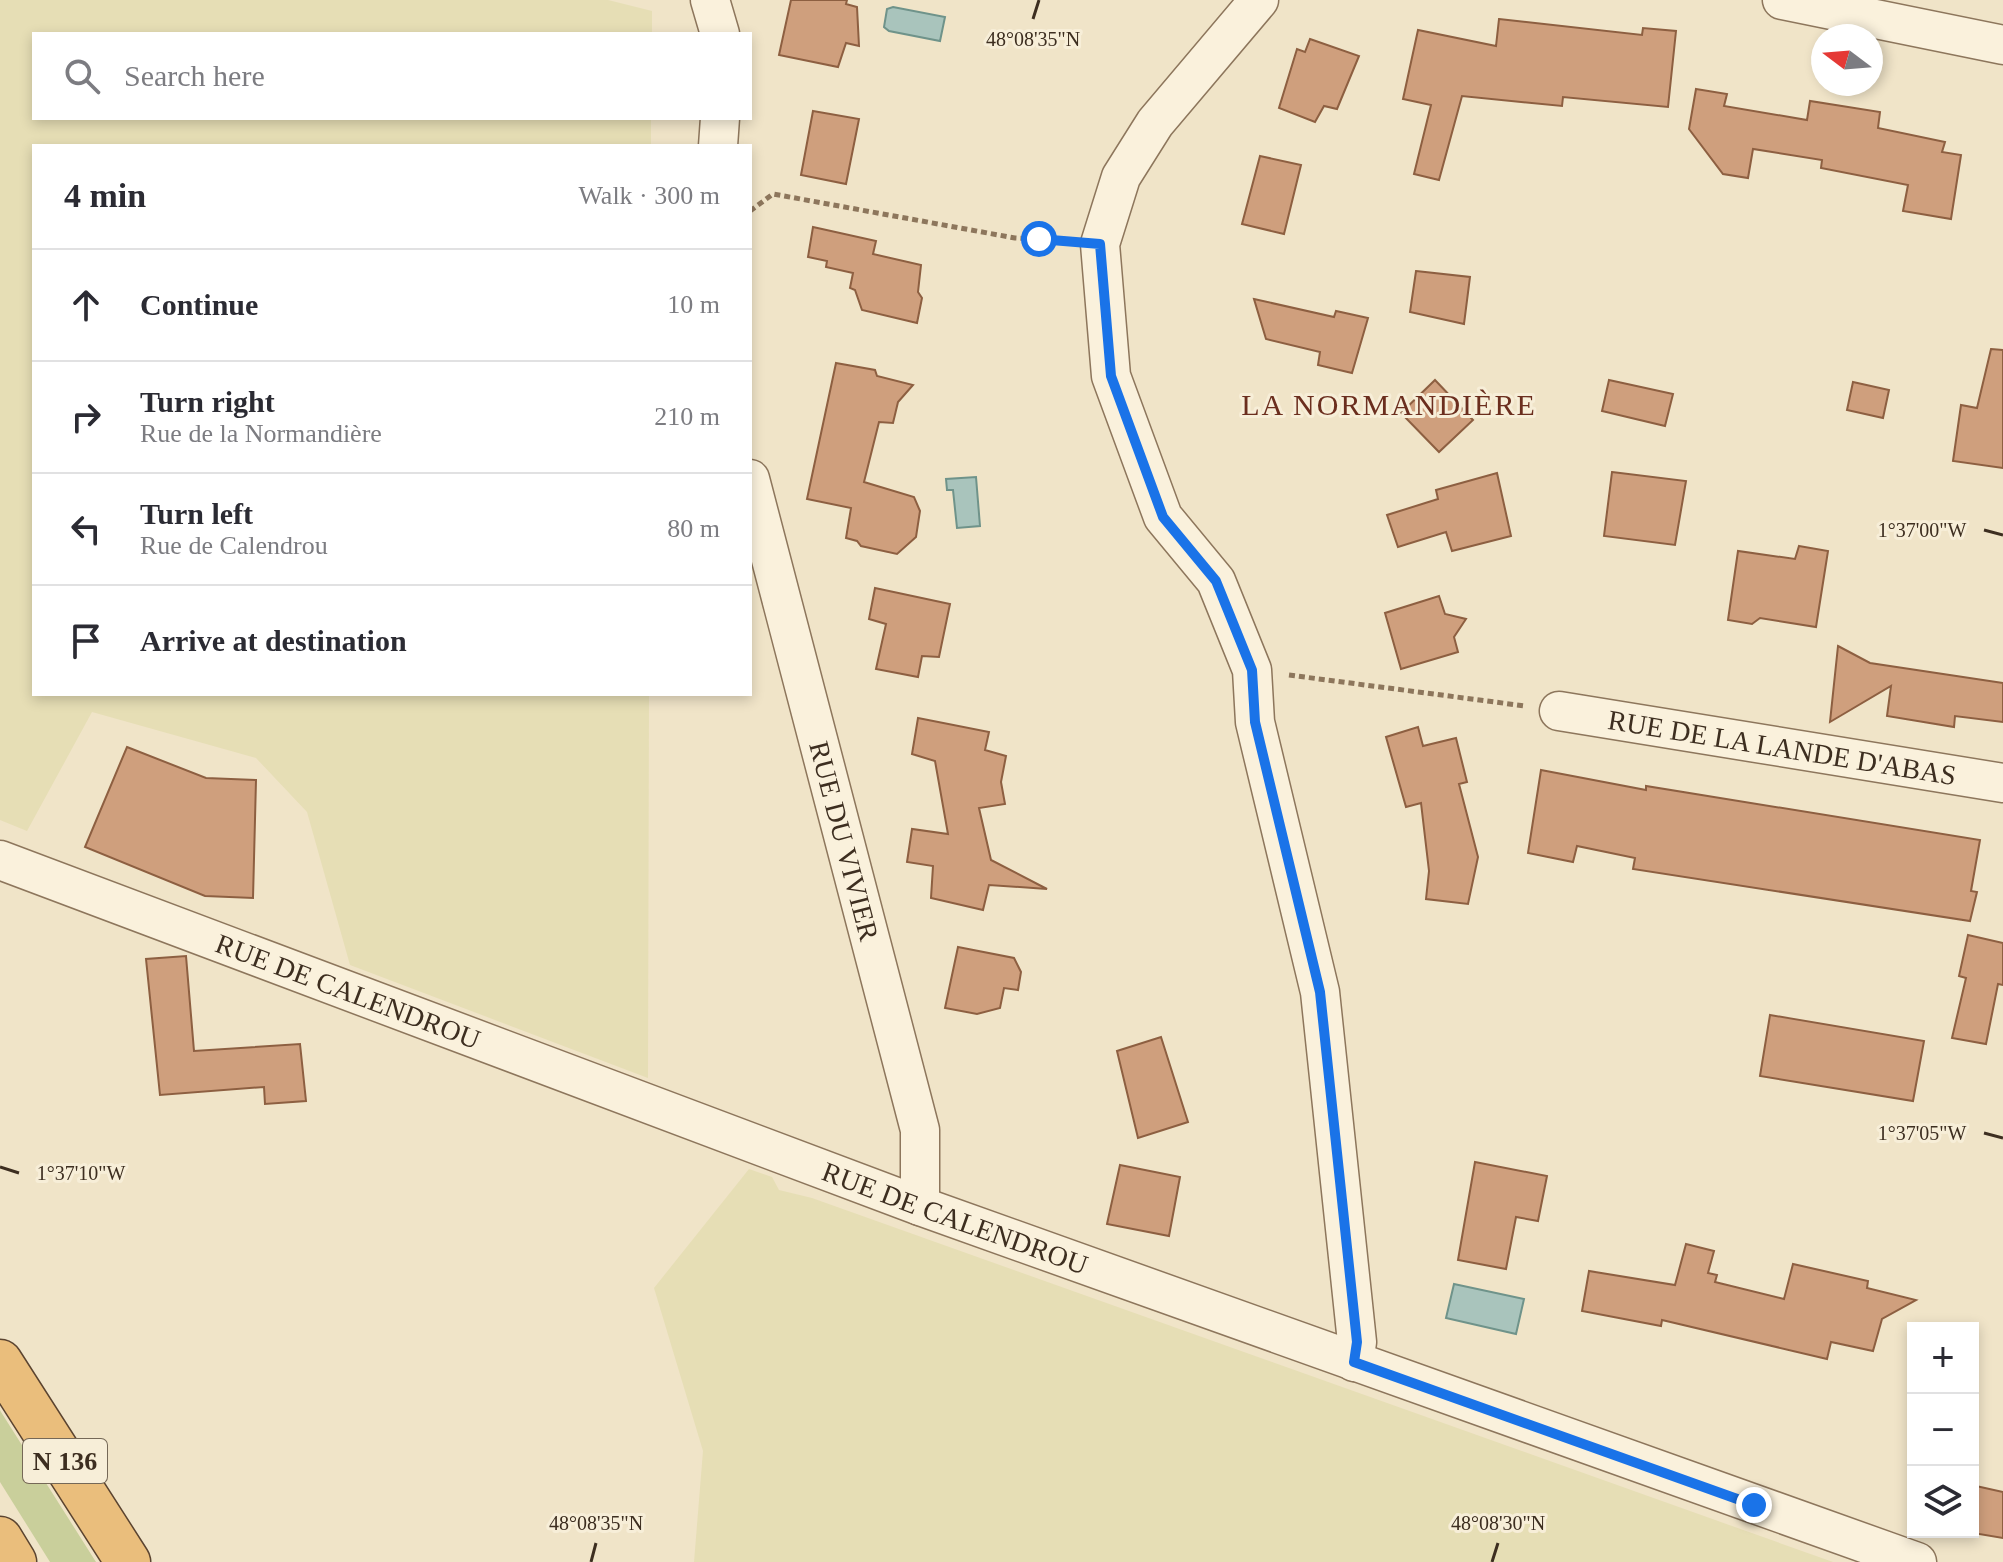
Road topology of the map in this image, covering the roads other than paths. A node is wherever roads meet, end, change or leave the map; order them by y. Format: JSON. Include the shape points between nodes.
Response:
{"nodes":[{"id":1,"x":710,"y":0,"type":"edge"},
{"id":2,"x":1259,"y":0,"type":"edge"},
{"id":3,"x":1782,"y":0,"type":"edge"},
{"id":4,"x":720,"y":32,"type":"edge"},
{"id":5,"x":2003,"y":45,"type":"edge"},
{"id":6,"x":720,"y":120,"type":"edge"},
{"id":7,"x":718,"y":144,"type":"edge"},
{"id":8,"x":752,"y":487,"type":"edge"},
{"id":9,"x":1559,"y":711,"type":"road end"},
{"id":10,"x":2003,"y":783,"type":"edge"},
{"id":11,"x":0,"y":860,"type":"edge"},
{"id":12,"x":920,"y":1206,"type":"junction"},
{"id":13,"x":0,"y":1362,"type":"edge"},
{"id":14,"x":1354,"y":1362,"type":"junction"},
{"id":15,"x":0,"y":1539,"type":"edge"},
{"id":16,"x":14,"y":1562,"type":"edge"},
{"id":17,"x":128,"y":1562,"type":"edge"},
{"id":18,"x":1917,"y":1562,"type":"edge"}],
"edges":[{"from":1,"to":4,"type":"street"},
{"from":2,"to":14,"type":"street","via":[[1155,123],[1121,177],[1100,244],[1111,376],[1163,517],[1216,581],[1252,670],[1255,722],[1320,992],[1357,1342]]},
{"from":3,"to":5,"type":"street"},
{"from":6,"to":7,"type":"street"},
{"from":8,"to":12,"type":"street","name":"RUE DU VIVIER","via":[[920,1130]]},
{"from":9,"to":10,"type":"street","name":"RUE DE LA LANDE D'ABAS"},
{"from":11,"to":12,"type":"street","name":"RUE DE CALENDROU"},
{"from":12,"to":14,"type":"street","name":"RUE DE CALENDROU"},
{"from":13,"to":17,"type":"highway","number":"N 136"},
{"from":14,"to":18,"type":"street","name":"RUE DE CALENDROU"},
{"from":15,"to":16,"type":"highway"}]}
